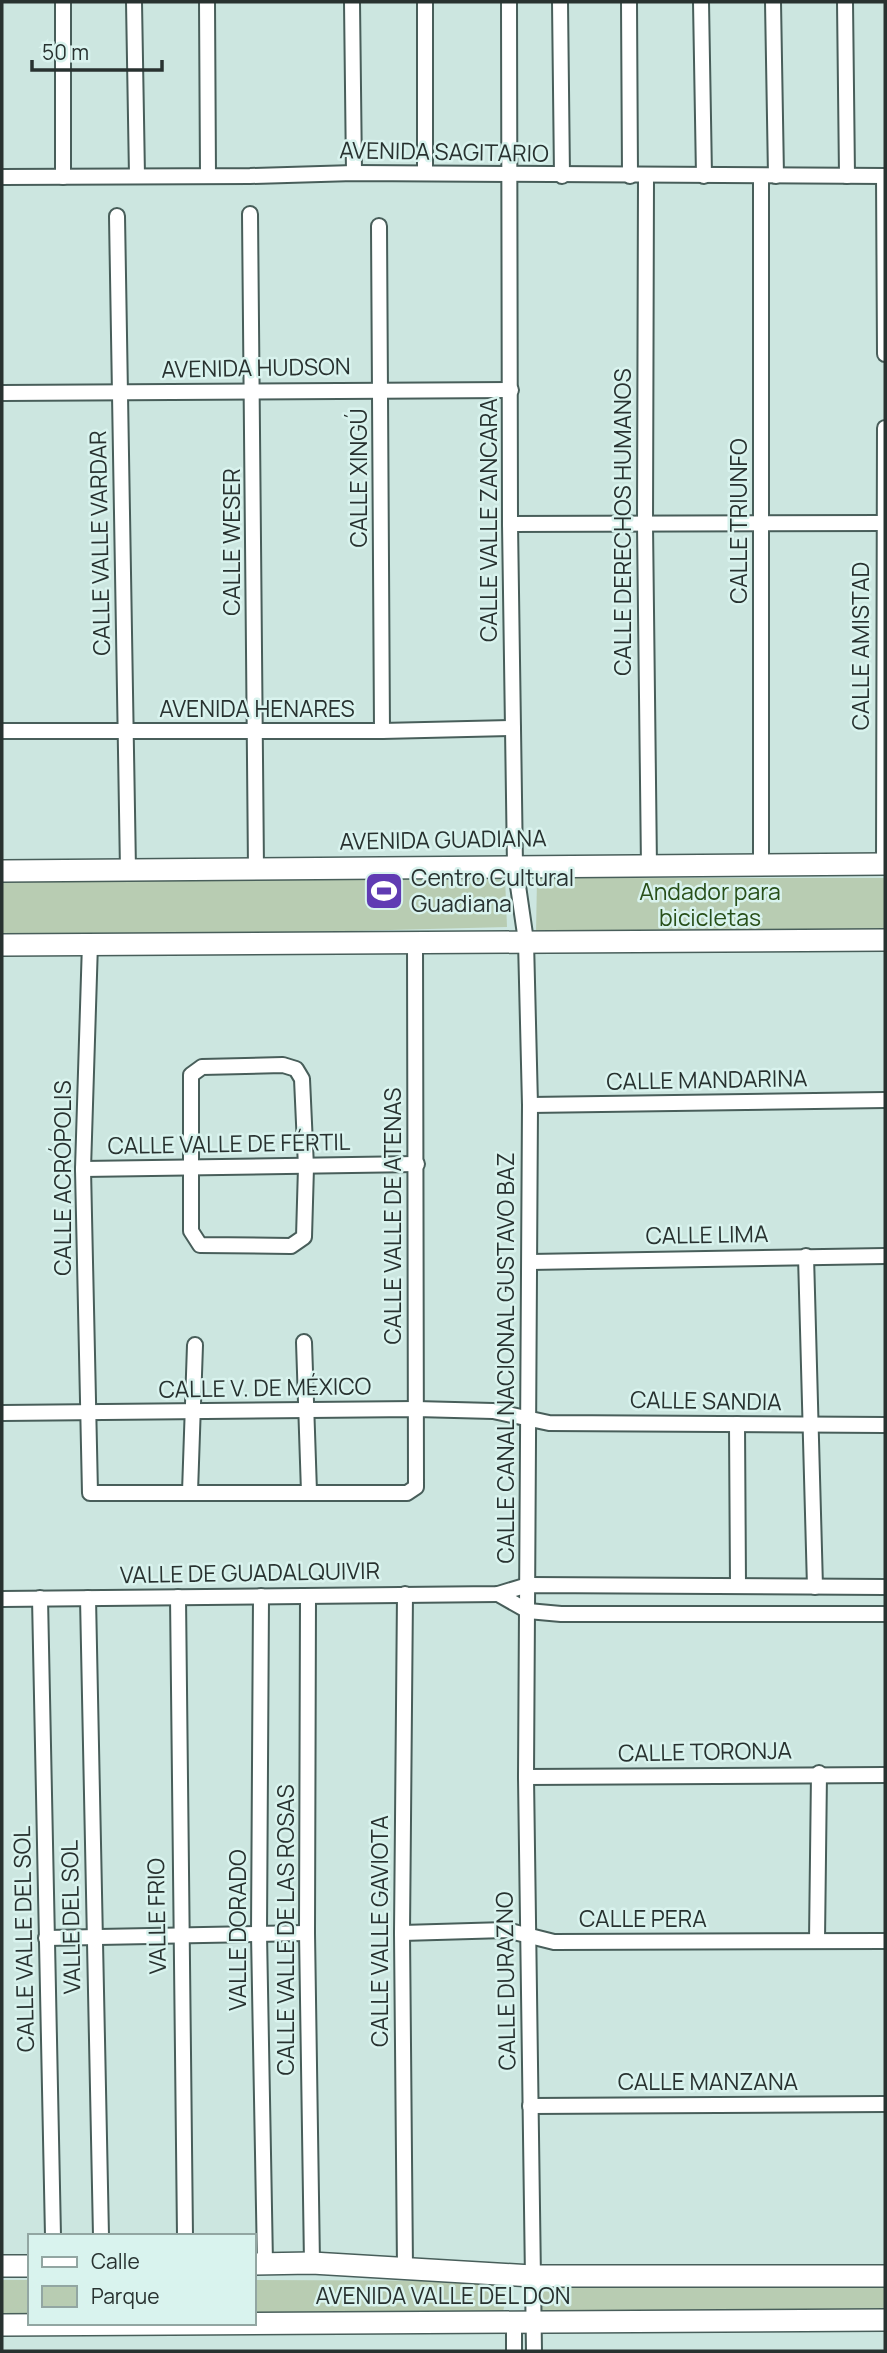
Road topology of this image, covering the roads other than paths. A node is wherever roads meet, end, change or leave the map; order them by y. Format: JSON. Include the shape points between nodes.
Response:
{"nodes":[{"id":1,"x":63,"y":2,"type":"edge"},
{"id":2,"x":134,"y":2,"type":"edge"},
{"id":3,"x":207,"y":2,"type":"edge"},
{"id":4,"x":352,"y":2,"type":"edge"},
{"id":5,"x":425,"y":2,"type":"edge"},
{"id":6,"x":509,"y":2,"type":"edge"},
{"id":7,"x":560,"y":2,"type":"edge"},
{"id":8,"x":629,"y":2,"type":"edge"},
{"id":9,"x":701,"y":2,"type":"edge"},
{"id":10,"x":773,"y":2,"type":"edge"},
{"id":11,"x":845,"y":2,"type":"edge"},
{"id":12,"x":354,"y":173,"type":"junction"},
{"id":13,"x":425,"y":173,"type":"junction"},
{"id":14,"x":511,"y":174,"type":"junction"},
{"id":15,"x":137,"y":176,"type":"junction"},
{"id":16,"x":208,"y":176,"type":"junction"},
{"id":17,"x":562,"y":176,"type":"junction"},
{"id":18,"x":630,"y":176,"type":"junction"},
{"id":19,"x":646,"y":176,"type":"junction"},
{"id":20,"x":704,"y":176,"type":"junction"},
{"id":21,"x":769,"y":176,"type":"junction"},
{"id":22,"x":847,"y":176,"type":"junction"},
{"id":23,"x":885,"y":176,"type":"edge"},
{"id":24,"x":2,"y":177,"type":"edge"},
{"id":25,"x":63,"y":177,"type":"junction"},
{"id":26,"x":250,"y":215,"type":"dead end"},
{"id":27,"x":117,"y":216,"type":"dead end"},
{"id":28,"x":379,"y":226,"type":"dead end"},
{"id":29,"x":885,"y":297,"type":"edge"},
{"id":30,"x":885,"y":354,"type":"edge"},
{"id":31,"x":382,"y":389,"type":"junction"},
{"id":32,"x":511,"y":390,"type":"junction"},
{"id":33,"x":254,"y":391,"type":"junction"},
{"id":34,"x":120,"y":392,"type":"junction"},
{"id":35,"x":2,"y":393,"type":"edge"},
{"id":36,"x":885,"y":428,"type":"edge"},
{"id":37,"x":884,"y":523,"type":"edge"},
{"id":38,"x":510,"y":524,"type":"junction"},
{"id":39,"x":645,"y":524,"type":"junction"},
{"id":40,"x":761,"y":525,"type":"junction"},
{"id":41,"x":513,"y":728,"type":"junction"},
{"id":42,"x":2,"y":731,"type":"edge"},
{"id":43,"x":382,"y":731,"type":"junction"},
{"id":44,"x":126,"y":732,"type":"junction"},
{"id":45,"x":255,"y":732,"type":"junction"},
{"id":46,"x":885,"y":864,"type":"edge"},
{"id":47,"x":515,"y":865,"type":"junction"},
{"id":48,"x":761,"y":866,"type":"junction"},
{"id":49,"x":649,"y":867,"type":"junction"},
{"id":50,"x":256,"y":869,"type":"junction"},
{"id":51,"x":128,"y":870,"type":"junction"},
{"id":52,"x":2,"y":871,"type":"edge"},
{"id":53,"x":885,"y":940,"type":"edge"},
{"id":54,"x":415,"y":941,"type":"junction"},
{"id":55,"x":526,"y":941,"type":"junction"},
{"id":56,"x":90,"y":943,"type":"junction"},
{"id":57,"x":2,"y":945,"type":"edge"},
{"id":58,"x":885,"y":1100,"type":"edge"},
{"id":59,"x":530,"y":1105,"type":"junction"},
{"id":60,"x":417,"y":1164,"type":"junction"},
{"id":61,"x":191,"y":1167,"type":"junction"},
{"id":62,"x":306,"y":1167,"type":"junction"},
{"id":63,"x":83,"y":1169,"type":"junction"},
{"id":64,"x":806,"y":1256,"type":"junction"},
{"id":65,"x":885,"y":1256,"type":"edge"},
{"id":66,"x":530,"y":1262,"type":"junction"},
{"id":67,"x":304,"y":1342,"type":"dead end"},
{"id":68,"x":195,"y":1345,"type":"dead end"},
{"id":69,"x":416,"y":1409,"type":"junction"},
{"id":70,"x":304,"y":1410,"type":"junction"},
{"id":71,"x":192,"y":1412,"type":"junction"},
{"id":72,"x":2,"y":1413,"type":"edge"},
{"id":73,"x":89,"y":1413,"type":"junction"},
{"id":74,"x":528,"y":1417,"type":"junction"},
{"id":75,"x":737,"y":1424,"type":"junction"},
{"id":76,"x":808,"y":1425,"type":"junction"},
{"id":77,"x":885,"y":1425,"type":"edge"},
{"id":78,"x":190,"y":1492,"type":"junction"},
{"id":79,"x":309,"y":1492,"type":"junction"},
{"id":80,"x":528,"y":1585,"type":"junction"},
{"id":81,"x":738,"y":1585,"type":"junction"},
{"id":82,"x":815,"y":1587,"type":"junction"},
{"id":83,"x":885,"y":1587,"type":"edge"},
{"id":84,"x":405,"y":1594,"type":"junction"},
{"id":85,"x":498,"y":1594,"type":"junction"},
{"id":86,"x":261,"y":1596,"type":"junction"},
{"id":87,"x":308,"y":1596,"type":"junction"},
{"id":88,"x":178,"y":1597,"type":"junction"},
{"id":89,"x":40,"y":1598,"type":"junction"},
{"id":90,"x":89,"y":1598,"type":"junction"},
{"id":91,"x":2,"y":1599,"type":"edge"},
{"id":92,"x":528,"y":1611,"type":"junction"},
{"id":93,"x":885,"y":1614,"type":"edge"},
{"id":94,"x":820,"y":1773,"type":"junction"},
{"id":95,"x":885,"y":1775,"type":"edge"},
{"id":96,"x":526,"y":1777,"type":"junction"},
{"id":97,"x":307,"y":1933,"type":"junction"},
{"id":98,"x":402,"y":1933,"type":"junction"},
{"id":99,"x":259,"y":1934,"type":"junction"},
{"id":100,"x":528,"y":1936,"type":"junction"},
{"id":101,"x":47,"y":1938,"type":"junction"},
{"id":102,"x":93,"y":1938,"type":"junction"},
{"id":103,"x":180,"y":1938,"type":"junction"},
{"id":104,"x":817,"y":1941,"type":"junction"},
{"id":105,"x":885,"y":1941,"type":"edge"},
{"id":106,"x":885,"y":2104,"type":"edge"},
{"id":107,"x":530,"y":2106,"type":"junction"},
{"id":108,"x":53,"y":2234,"type":"edge"},
{"id":109,"x":101,"y":2234,"type":"edge"},
{"id":110,"x":185,"y":2234,"type":"edge"},
{"id":111,"x":259,"y":2263,"type":"edge"},
{"id":112,"x":312,"y":2263,"type":"junction"},
{"id":113,"x":2,"y":2266,"type":"edge"},
{"id":114,"x":28,"y":2266,"type":"edge"},
{"id":115,"x":405,"y":2268,"type":"junction"},
{"id":116,"x":532,"y":2276,"type":"junction"},
{"id":117,"x":885,"y":2276,"type":"edge"},
{"id":118,"x":885,"y":2320,"type":"edge"},
{"id":119,"x":523,"y":2322,"type":"junction"},
{"id":120,"x":256,"y":2324,"type":"edge"},
{"id":121,"x":2,"y":2325,"type":"edge"},
{"id":122,"x":28,"y":2325,"type":"edge"},
{"id":123,"x":514,"y":2351,"type":"edge"},
{"id":124,"x":534,"y":2351,"type":"edge"}],
"edges":[{"from":1,"to":25,"type":"street"},
{"from":2,"to":15,"type":"street"},
{"from":3,"to":16,"type":"street"},
{"from":4,"to":12,"type":"street"},
{"from":5,"to":13,"type":"street"},
{"from":6,"to":14,"type":"street","name":"CALLE VALLE ZANCARA"},
{"from":7,"to":17,"type":"street"},
{"from":8,"to":18,"type":"street"},
{"from":9,"to":20,"type":"street"},
{"from":10,"to":21,"type":"street","name":"CALLE TRIUNFO"},
{"from":11,"to":22,"type":"street"},
{"from":12,"to":13,"type":"street","name":"AVENIDA SAGITARIO"},
{"from":12,"to":16,"type":"street","name":"AVENIDA SAGITARIO"},
{"from":13,"to":14,"type":"street","name":"AVENIDA SAGITARIO"},
{"from":14,"to":17,"type":"street","name":"AVENIDA SAGITARIO"},
{"from":14,"to":32,"type":"street","name":"CALLE VALLE ZANCARA"},
{"from":15,"to":16,"type":"street","name":"AVENIDA SAGITARIO"},
{"from":15,"to":25,"type":"street","name":"AVENIDA SAGITARIO"},
{"from":17,"to":18,"type":"street","name":"AVENIDA SAGITARIO"},
{"from":18,"to":19,"type":"street","name":"AVENIDA SAGITARIO"},
{"from":19,"to":20,"type":"street","name":"AVENIDA SAGITARIO"},
{"from":19,"to":39,"type":"street","name":"CALLE DERECHOS HUMANOS"},
{"from":20,"to":21,"type":"street","name":"AVENIDA SAGITARIO"},
{"from":21,"to":22,"type":"street","name":"AVENIDA SAGITARIO"},
{"from":21,"to":40,"type":"street","name":"CALLE TRIUNFO"},
{"from":22,"to":23,"type":"street","name":"AVENIDA SAGITARIO"},
{"from":23,"to":29,"type":"street"},
{"from":24,"to":25,"type":"street","name":"AVENIDA SAGITARIO"},
{"from":26,"to":33,"type":"street","name":"CALLE WESER"},
{"from":27,"to":34,"type":"street","name":"CALLE VALLE VARDAR"},
{"from":28,"to":31,"type":"street","name":"CALLE XINGÚ"},
{"from":29,"to":30,"type":"street"},
{"from":31,"to":32,"type":"street","name":"AVENIDA HUDSON"},
{"from":31,"to":33,"type":"street","name":"AVENIDA HUDSON"},
{"from":31,"to":43,"type":"street","name":"CALLE XINGÚ"},
{"from":32,"to":38,"type":"street","name":"CALLE VALLE ZANCARA"},
{"from":33,"to":34,"type":"street","name":"AVENIDA HUDSON"},
{"from":33,"to":45,"type":"street","name":"CALLE WESER"},
{"from":34,"to":35,"type":"street","name":"AVENIDA HUDSON"},
{"from":34,"to":44,"type":"street","name":"CALLE VALLE VARDAR"},
{"from":36,"to":37,"type":"street","name":"CALLE AMISTAD"},
{"from":37,"to":40,"type":"street"},
{"from":37,"to":46,"type":"street","name":"CALLE AMISTAD"},
{"from":38,"to":39,"type":"street"},
{"from":38,"to":41,"type":"street","name":"CALLE VALLE ZANCARA"},
{"from":39,"to":40,"type":"street"},
{"from":39,"to":49,"type":"street","name":"CALLE DERECHOS HUMANOS"},
{"from":40,"to":48,"type":"street","name":"CALLE TRIUNFO"},
{"from":41,"to":43,"type":"street","name":"AVENIDA HENARES"},
{"from":41,"to":47,"type":"street","name":"CALLE VALLE ZANCARA"},
{"from":42,"to":44,"type":"street","name":"AVENIDA HENARES"},
{"from":43,"to":45,"type":"street","name":"AVENIDA HENARES"},
{"from":44,"to":45,"type":"street","name":"AVENIDA HENARES"},
{"from":44,"to":51,"type":"street","name":"CALLE VALLE VARDAR"},
{"from":45,"to":50,"type":"street","name":"CALLE WESER"},
{"from":46,"to":48,"type":"street","name":"AVENIDA GUADIANA"},
{"from":47,"to":49,"type":"street","name":"AVENIDA GUADIANA"},
{"from":47,"to":50,"type":"street","name":"AVENIDA GUADIANA"},
{"from":47,"to":55,"type":"street"},
{"from":48,"to":49,"type":"street","name":"AVENIDA GUADIANA"},
{"from":50,"to":51,"type":"street","name":"AVENIDA GUADIANA"},
{"from":51,"to":52,"type":"street","name":"AVENIDA GUADIANA"},
{"from":53,"to":55,"type":"street"},
{"from":54,"to":55,"type":"street"},
{"from":54,"to":56,"type":"street"},
{"from":54,"to":60,"type":"street","name":"CALLE VALLE DE ATENAS"},
{"from":55,"to":59,"type":"street"},
{"from":56,"to":57,"type":"street"},
{"from":56,"to":63,"type":"street","name":"CALLE ACRÓPOLIS"},
{"from":58,"to":59,"type":"street","name":"CALLE MANDARINA"},
{"from":59,"to":66,"type":"street","name":"CALLE CANAL NACIONAL GUSTAVO BAZ"},
{"from":60,"to":62,"type":"street","name":"CALLE VALLE DE FÉRTIL"},
{"from":60,"to":69,"type":"street","name":"CALLE VALLE DE ATENAS"},
{"from":61,"to":62,"type":"street","name":"CALLE VALLE DE FÉRTIL"},
{"from":61,"to":62,"type":"street","via":[[195,1242],[205,1246],[291,1246],[302,1241],[305,1233]]},
{"from":61,"to":62,"type":"street","via":[[193,1071],[283,1065],[296,1069],[302,1079]]},
{"from":61,"to":63,"type":"street","name":"CALLE VALLE DE FÉRTIL"},
{"from":63,"to":73,"type":"street","name":"CALLE ACRÓPOLIS"},
{"from":64,"to":65,"type":"street","name":"CALLE LIMA"},
{"from":64,"to":66,"type":"street","name":"CALLE LIMA"},
{"from":64,"to":76,"type":"street"},
{"from":66,"to":74,"type":"street","name":"CALLE CANAL NACIONAL GUSTAVO BAZ"},
{"from":67,"to":70,"type":"street"},
{"from":68,"to":71,"type":"street"},
{"from":69,"to":70,"type":"street","name":"CALLE V. DE MÉXICO"},
{"from":69,"to":74,"type":"street","name":"CALLE V. DE MÉXICO"},
{"from":69,"to":79,"type":"street","name":"CALLE VALLE DE ATENAS","via":[[414,1489],[407,1493]]},
{"from":70,"to":71,"type":"street","name":"CALLE V. DE MÉXICO"},
{"from":70,"to":79,"type":"street"},
{"from":71,"to":73,"type":"street","name":"CALLE V. DE MÉXICO"},
{"from":71,"to":78,"type":"street"},
{"from":72,"to":73,"type":"street","name":"CALLE V. DE MÉXICO"},
{"from":73,"to":78,"type":"street","name":"CALLE ACRÓPOLIS","via":[[90,1493]]},
{"from":74,"to":75,"type":"street","name":"CALLE SANDIA","via":[[549,1423]]},
{"from":74,"to":80,"type":"street","name":"CALLE CANAL NACIONAL GUSTAVO BAZ"},
{"from":75,"to":76,"type":"street","name":"CALLE SANDIA"},
{"from":75,"to":81,"type":"street"},
{"from":76,"to":77,"type":"street","name":"CALLE SANDIA"},
{"from":76,"to":82,"type":"street"},
{"from":78,"to":79,"type":"street"},
{"from":80,"to":81,"type":"street","name":"VALLE DE GUADALQUIVIR"},
{"from":80,"to":85,"type":"street","name":"VALLE DE GUADALQUIVIR"},
{"from":80,"to":92,"type":"street","name":"CALLE CANAL NACIONAL GUSTAVO BAZ"},
{"from":81,"to":82,"type":"street","name":"VALLE DE GUADALQUIVIR"},
{"from":82,"to":83,"type":"street","name":"VALLE DE GUADALQUIVIR"},
{"from":84,"to":85,"type":"street","name":"VALLE DE GUADALQUIVIR"},
{"from":84,"to":87,"type":"street","name":"VALLE DE GUADALQUIVIR"},
{"from":84,"to":98,"type":"street","name":"CALLE VALLE GAVIOTA"},
{"from":85,"to":92,"type":"street","name":"VALLE DE GUADALQUIVIR"},
{"from":86,"to":87,"type":"street","name":"VALLE DE GUADALQUIVIR"},
{"from":86,"to":88,"type":"street","name":"VALLE DE GUADALQUIVIR"},
{"from":86,"to":99,"type":"street","name":"VALLE DORADO"},
{"from":87,"to":97,"type":"street","name":"CALLE VALLE DE LAS ROSAS"},
{"from":88,"to":90,"type":"street","name":"VALLE DE GUADALQUIVIR"},
{"from":88,"to":103,"type":"street","name":"VALLE FRIO"},
{"from":89,"to":90,"type":"street","name":"VALLE DE GUADALQUIVIR"},
{"from":89,"to":91,"type":"street","name":"VALLE DE GUADALQUIVIR"},
{"from":89,"to":101,"type":"street","name":"CALLE VALLE DEL SOL"},
{"from":90,"to":102,"type":"street","name":"VALLE DEL SOL"},
{"from":92,"to":93,"type":"street","name":"VALLE DE GUADALQUIVIR"},
{"from":92,"to":96,"type":"street","name":"CALLE DURAZNO"},
{"from":94,"to":95,"type":"street","name":"CALLE TORONJA"},
{"from":94,"to":96,"type":"street","name":"CALLE TORONJA"},
{"from":94,"to":104,"type":"street"},
{"from":96,"to":100,"type":"street","name":"CALLE DURAZNO"},
{"from":97,"to":99,"type":"street"},
{"from":97,"to":112,"type":"street","name":"CALLE VALLE DE LAS ROSAS"},
{"from":98,"to":100,"type":"street","name":"CALLE PERA","via":[[506,1930]]},
{"from":98,"to":115,"type":"street","name":"CALLE VALLE GAVIOTA"},
{"from":99,"to":103,"type":"street"},
{"from":99,"to":111,"type":"street","name":"VALLE DORADO"},
{"from":100,"to":104,"type":"street","name":"CALLE PERA","via":[[555,1942]]},
{"from":100,"to":107,"type":"street","name":"CALLE DURAZNO"},
{"from":101,"to":102,"type":"street"},
{"from":101,"to":108,"type":"street","name":"CALLE VALLE DEL SOL"},
{"from":102,"to":103,"type":"street"},
{"from":102,"to":109,"type":"street","name":"VALLE DEL SOL"},
{"from":103,"to":110,"type":"street","name":"VALLE FRIO"},
{"from":104,"to":105,"type":"street","name":"CALLE PERA"},
{"from":106,"to":107,"type":"street","name":"CALLE MANZANA"},
{"from":107,"to":116,"type":"street","name":"CALLE DURAZNO"},
{"from":111,"to":112,"type":"street","name":"AVENIDA VALLE DEL DON"},
{"from":112,"to":115,"type":"street","name":"AVENIDA VALLE DEL DON"},
{"from":113,"to":114,"type":"street"},
{"from":115,"to":116,"type":"street","name":"AVENIDA VALLE DEL DON"},
{"from":116,"to":117,"type":"street","name":"AVENIDA VALLE DEL DON"},
{"from":116,"to":119,"type":"street","name":"CALLE DURAZNO"},
{"from":118,"to":119,"type":"street","name":"AVENIDA VALLE DEL DON"},
{"from":119,"to":120,"type":"street","name":"AVENIDA VALLE DEL DON"},
{"from":119,"to":123,"type":"street"},
{"from":119,"to":124,"type":"street","name":"CALLE DURAZNO"},
{"from":121,"to":122,"type":"street","name":"AVENIDA VALLE DEL DON"}]}
